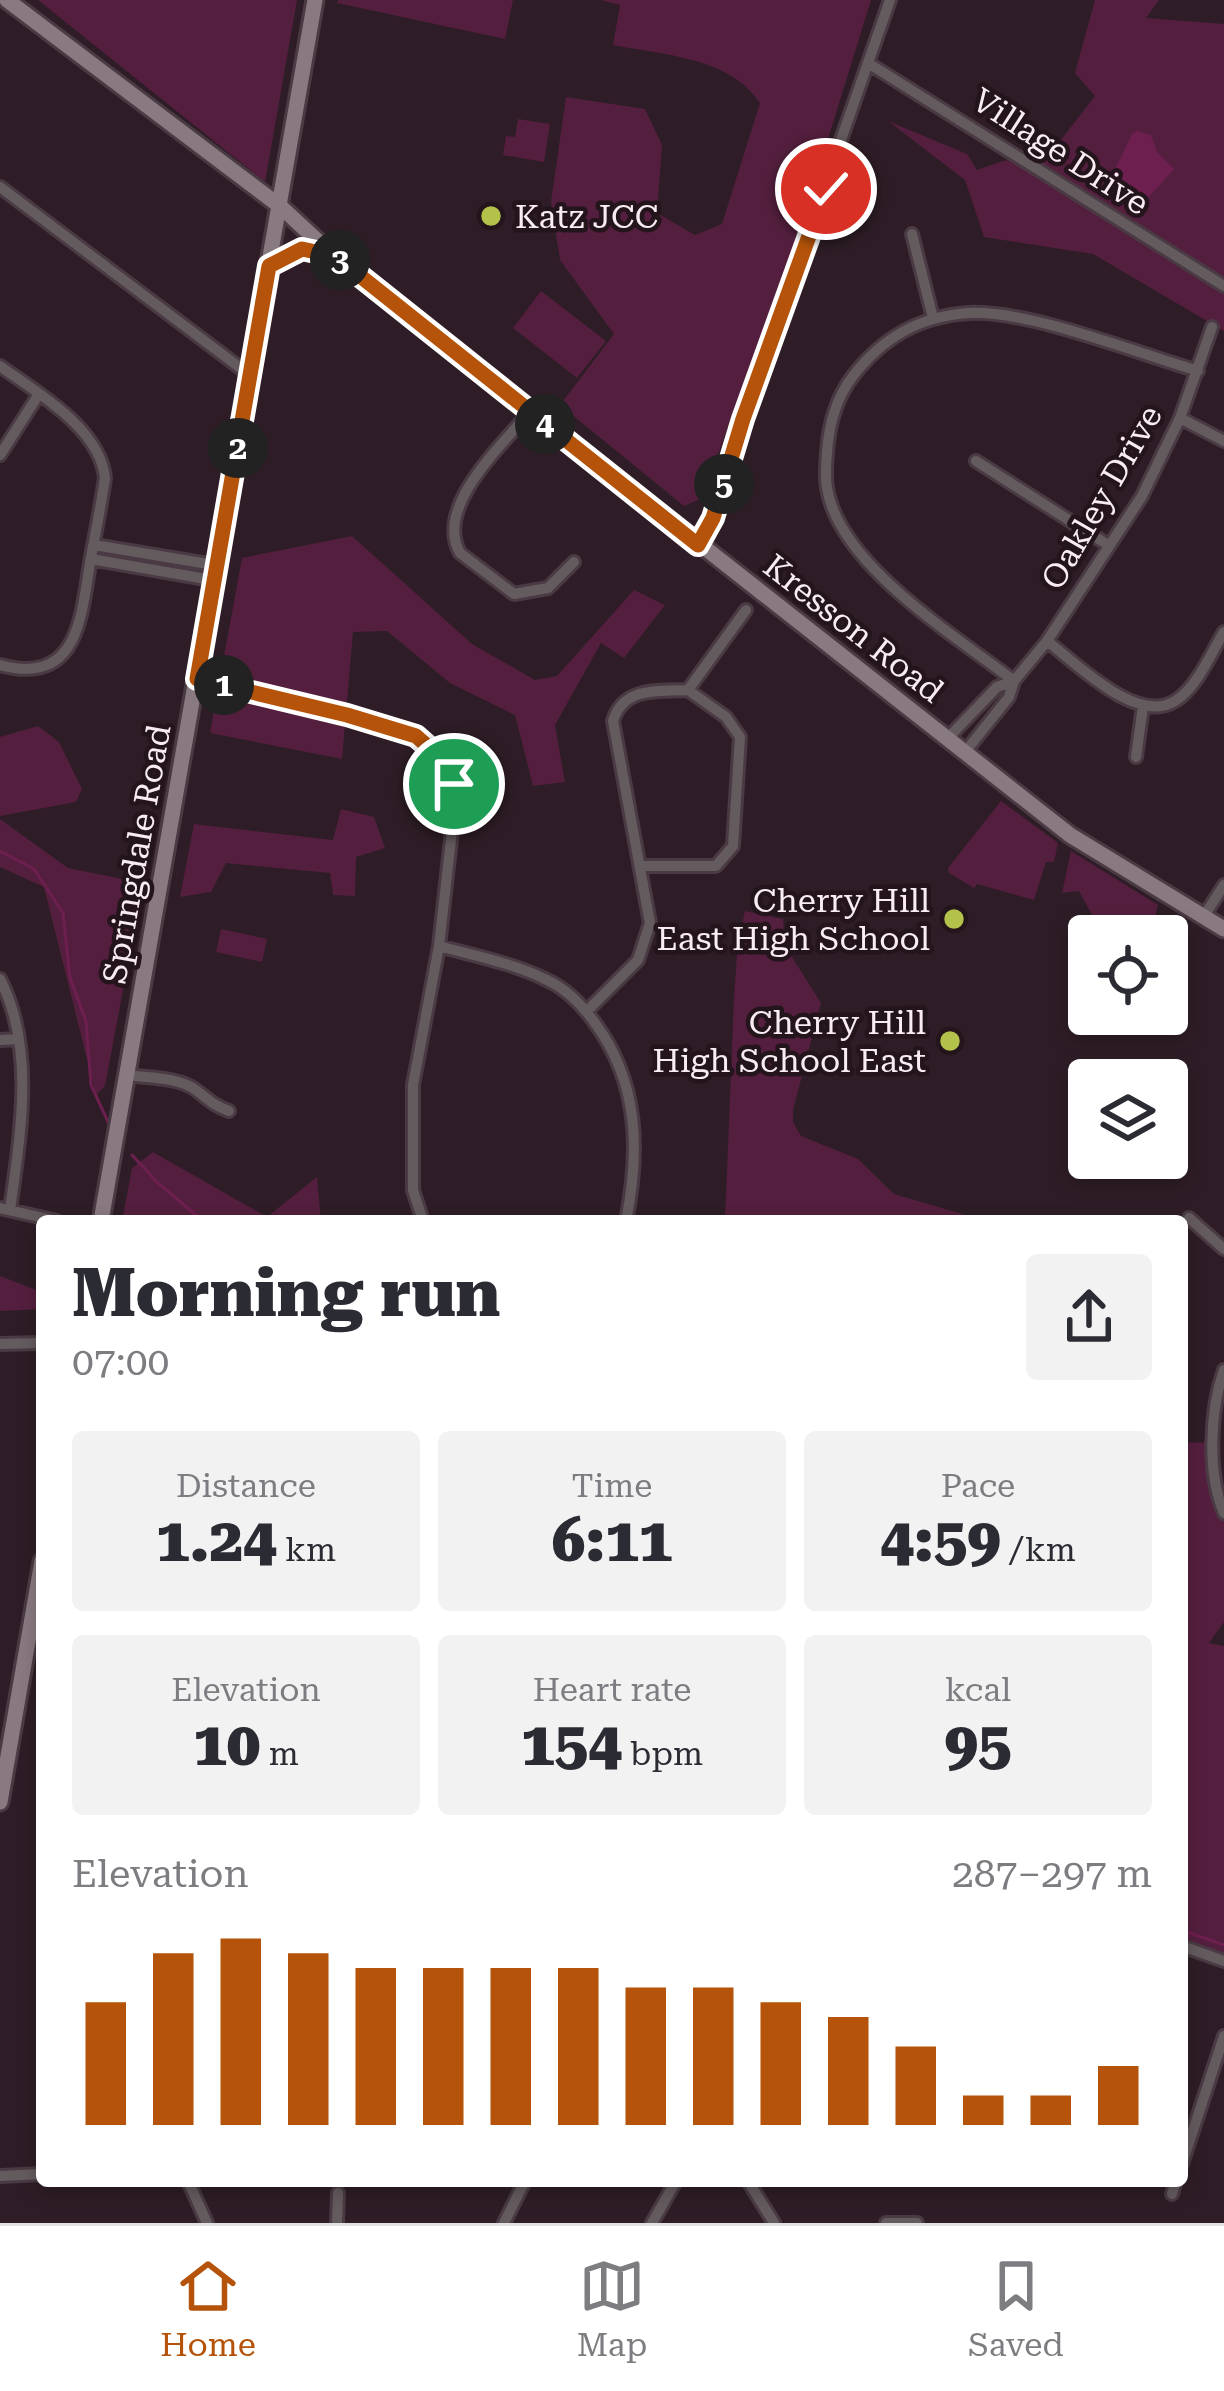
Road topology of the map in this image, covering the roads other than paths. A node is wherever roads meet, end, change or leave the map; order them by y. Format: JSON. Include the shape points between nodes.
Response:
{"nodes":[{"id":1,"x":7,"y":0,"type":"edge"},
{"id":2,"x":315,"y":0,"type":"edge"},
{"id":3,"x":890,"y":0,"type":"edge"},
{"id":4,"x":868,"y":63,"type":"junction"},
{"id":5,"x":0,"y":188,"type":"edge"},
{"id":6,"x":281,"y":207,"type":"junction"},
{"id":7,"x":912,"y":234,"type":"dead end"},
{"id":8,"x":335,"y":256,"type":"junction"},
{"id":9,"x":269,"y":266,"type":"junction"},
{"id":10,"x":1224,"y":286,"type":"edge"},
{"id":11,"x":933,"y":318,"type":"junction"},
{"id":12,"x":1212,"y":328,"type":"dead end"},
{"id":13,"x":0,"y":366,"type":"edge"},
{"id":14,"x":1198,"y":371,"type":"junction"},
{"id":15,"x":251,"y":376,"type":"junction"},
{"id":16,"x":39,"y":394,"type":"junction"},
{"id":17,"x":530,"y":412,"type":"junction"},
{"id":18,"x":1180,"y":418,"type":"junction"},
{"id":19,"x":1224,"y":441,"type":"edge"},
{"id":20,"x":0,"y":455,"type":"edge"},
{"id":21,"x":976,"y":461,"type":"dead end"},
{"id":22,"x":94,"y":545,"type":"junction"},
{"id":23,"x":698,"y":545,"type":"junction"},
{"id":24,"x":1108,"y":545,"type":"junction"},
{"id":25,"x":91,"y":559,"type":"junction"},
{"id":26,"x":574,"y":562,"type":"dead end"},
{"id":27,"x":213,"y":573,"type":"junction"},
{"id":28,"x":746,"y":610,"type":"dead end"},
{"id":29,"x":1224,"y":632,"type":"edge"},
{"id":30,"x":1048,"y":641,"type":"junction"},
{"id":31,"x":0,"y":664,"type":"edge"},
{"id":32,"x":197,"y":679,"type":"junction"},
{"id":33,"x":1014,"y":681,"type":"junction"},
{"id":34,"x":688,"y":690,"type":"junction"},
{"id":35,"x":1143,"y":706,"type":"junction"},
{"id":36,"x":947,"y":739,"type":"junction"},
{"id":37,"x":965,"y":752,"type":"junction"},
{"id":38,"x":1136,"y":757,"type":"dead end"},
{"id":39,"x":641,"y":866,"type":"junction"},
{"id":40,"x":1224,"y":885,"type":"edge"},
{"id":41,"x":1218,"y":922,"type":"edge"},
{"id":42,"x":439,"y":946,"type":"junction"},
{"id":43,"x":0,"y":979,"type":"edge"},
{"id":44,"x":587,"y":1011,"type":"junction"},
{"id":45,"x":18,"y":1039,"type":"junction"},
{"id":46,"x":0,"y":1040,"type":"edge"},
{"id":47,"x":127,"y":1075,"type":"junction"},
{"id":48,"x":229,"y":1111,"type":"dead end"},
{"id":49,"x":5,"y":1209,"type":"edge"},
{"id":50,"x":101,"y":1215,"type":"edge"},
{"id":51,"x":421,"y":1215,"type":"edge"},
{"id":52,"x":627,"y":1215,"type":"edge"},
{"id":53,"x":36,"y":1216,"type":"edge"},
{"id":54,"x":1189,"y":1218,"type":"dead end"},
{"id":55,"x":1224,"y":1250,"type":"edge"},
{"id":56,"x":36,"y":1343,"type":"edge"},
{"id":57,"x":0,"y":1344,"type":"edge"},
{"id":58,"x":1224,"y":1370,"type":"edge"},
{"id":59,"x":1224,"y":1513,"type":"edge"},
{"id":60,"x":36,"y":1621,"type":"edge"},
{"id":61,"x":0,"y":1802,"type":"edge"},
{"id":62,"x":1188,"y":1948,"type":"edge"},
{"id":63,"x":1224,"y":1961,"type":"edge"},
{"id":64,"x":1224,"y":2036,"type":"edge"},
{"id":65,"x":1188,"y":2146,"type":"edge"},
{"id":66,"x":36,"y":2174,"type":"edge"},
{"id":67,"x":0,"y":2176,"type":"edge"},
{"id":68,"x":191,"y":2187,"type":"edge"},
{"id":69,"x":522,"y":2187,"type":"edge"},
{"id":70,"x":673,"y":2187,"type":"edge"},
{"id":71,"x":752,"y":2187,"type":"edge"},
{"id":72,"x":1174,"y":2187,"type":"edge"},
{"id":73,"x":338,"y":2192,"type":"dead end"},
{"id":74,"x":1172,"y":2194,"type":"dead end"},
{"id":75,"x":206,"y":2223,"type":"edge"},
{"id":76,"x":337,"y":2223,"type":"edge"},
{"id":77,"x":504,"y":2223,"type":"edge"},
{"id":78,"x":652,"y":2223,"type":"edge"},
{"id":79,"x":774,"y":2223,"type":"edge"},
{"id":80,"x":886,"y":2223,"type":"edge"},
{"id":81,"x":917,"y":2223,"type":"edge"}],
"edges":[{"from":1,"to":6,"type":"main road","name":"Kresson Road"},
{"from":2,"to":6,"type":"main road","name":"Springdale Road"},
{"from":3,"to":4,"type":"street"},
{"from":4,"to":10,"type":"street","name":"Village Drive"},
{"from":4,"to":23,"type":"street"},
{"from":5,"to":15,"type":"street"},
{"from":6,"to":8,"type":"main road","name":"Kresson Road"},
{"from":6,"to":9,"type":"main road","name":"Springdale Road"},
{"from":7,"to":11,"type":"street"},
{"from":8,"to":9,"type":"main road","via":[[302,249]]},
{"from":8,"to":17,"type":"main road","name":"Kresson Road"},
{"from":9,"to":15,"type":"main road","name":"Springdale Road"},
{"from":11,"to":14,"type":"street","via":[[992,313]]},
{"from":11,"to":33,"type":"street","via":[[884,342],[847,385],[832,416],[826,488],[875,570]]},
{"from":12,"to":14,"type":"street","name":"Oakley Drive"},
{"from":13,"to":16,"type":"street"},
{"from":14,"to":18,"type":"street","name":"Oakley Drive"},
{"from":15,"to":27,"type":"main road","name":"Springdale Road"},
{"from":16,"to":20,"type":"street"},
{"from":16,"to":22,"type":"street","via":[[100,454],[105,478]]},
{"from":17,"to":23,"type":"main road","name":"Kresson Road"},
{"from":17,"to":26,"type":"street","via":[[458,504],[454,543],[514,594],[548,588]]},
{"from":18,"to":19,"type":"street"},
{"from":18,"to":24,"type":"street","name":"Oakley Drive"},
{"from":21,"to":24,"type":"street"},
{"from":22,"to":25,"type":"street"},
{"from":22,"to":27,"type":"street"},
{"from":23,"to":36,"type":"main road","name":"Kresson Road"},
{"from":24,"to":30,"type":"street","name":"Oakley Drive"},
{"from":25,"to":27,"type":"street"},
{"from":25,"to":31,"type":"street","via":[[81,623],[67,650],[38,667]]},
{"from":27,"to":32,"type":"main road","name":"Springdale Road"},
{"from":28,"to":34,"type":"street"},
{"from":29,"to":35,"type":"street","via":[[1180,698]]},
{"from":30,"to":33,"type":"street","name":"Oakley Drive"},
{"from":30,"to":35,"type":"street"},
{"from":32,"to":42,"type":"street","via":[[394,727],[431,747],[450,772],[454,804]]},
{"from":32,"to":47,"type":"main road","name":"Springdale Road"},
{"from":33,"to":36,"type":"street","via":[[997,687]]},
{"from":33,"to":37,"type":"street"},
{"from":34,"to":39,"type":"street","via":[[634,694],[616,710]]},
{"from":34,"to":39,"type":"street","via":[[740,737],[733,846],[716,866]]},
{"from":35,"to":38,"type":"street"},
{"from":36,"to":37,"type":"main road","name":"Kresson Road"},
{"from":37,"to":41,"type":"main road","name":"Kresson Road","via":[[1070,835]]},
{"from":39,"to":44,"type":"street","via":[[650,922],[643,948]]},
{"from":40,"to":41,"type":"street"},
{"from":42,"to":44,"type":"street","via":[[551,981]]},
{"from":42,"to":51,"type":"street","via":[[412,1084],[412,1190]]},
{"from":43,"to":45,"type":"street"},
{"from":44,"to":52,"type":"street","via":[[620,1062],[633,1108]]},
{"from":45,"to":46,"type":"street"},
{"from":45,"to":49,"type":"street","via":[[23,1102]]},
{"from":47,"to":48,"type":"street","via":[[195,1089]]},
{"from":47,"to":50,"type":"main road","name":"Springdale Road"},
{"from":49,"to":53,"type":"street"},
{"from":54,"to":55,"type":"street"},
{"from":56,"to":57,"type":"street"},
{"from":58,"to":59,"type":"street","via":[[1214,1443]]},
{"from":60,"to":61,"type":"main road"},
{"from":62,"to":63,"type":"street"},
{"from":64,"to":65,"type":"street"},
{"from":66,"to":67,"type":"street"},
{"from":68,"to":75,"type":"street"},
{"from":69,"to":77,"type":"street"},
{"from":70,"to":78,"type":"street"},
{"from":71,"to":79,"type":"street"},
{"from":72,"to":74,"type":"street"},
{"from":73,"to":76,"type":"street"},
{"from":80,"to":81,"type":"street"}]}
